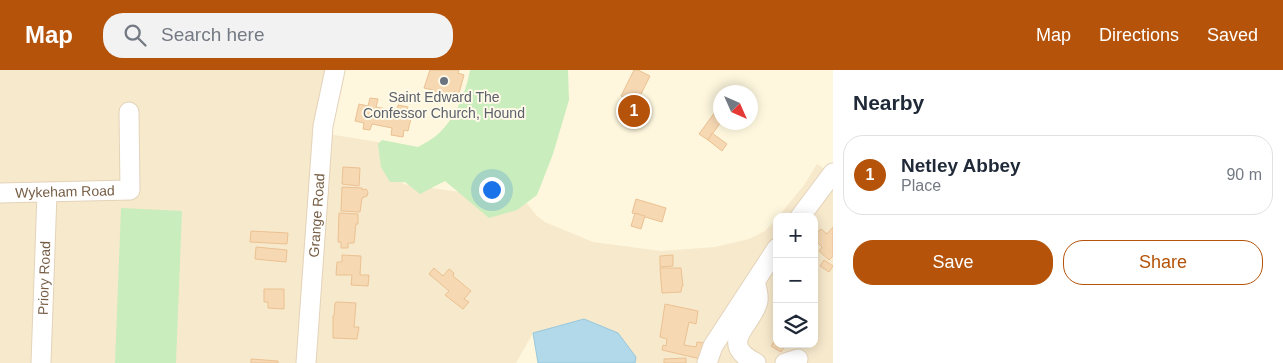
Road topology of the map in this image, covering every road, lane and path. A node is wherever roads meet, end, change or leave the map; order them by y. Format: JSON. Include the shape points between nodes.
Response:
{"nodes":[{"id":1,"x":335,"y":70,"type":"edge"},
{"id":2,"x":129,"y":112,"type":"dead end"},
{"id":3,"x":833,"y":173,"type":"edge"},
{"id":4,"x":0,"y":193,"type":"edge"},
{"id":5,"x":48,"y":193,"type":"junction"},
{"id":6,"x":803,"y":213,"type":"edge"},
{"id":7,"x":773,"y":254,"type":"edge"},
{"id":8,"x":755,"y":282,"type":"junction"},
{"id":9,"x":41,"y":363,"type":"edge"},
{"id":10,"x":306,"y":363,"type":"edge"},
{"id":11,"x":707,"y":363,"type":"edge"},
{"id":12,"x":756,"y":363,"type":"edge"}],
"edges":[{"from":1,"to":10,"type":"street","name":"Grange Road","via":[[323,126]]},
{"from":2,"to":5,"type":"street","name":"Wykeham Road","via":[[130,190]]},
{"from":3,"to":6,"type":"street"},
{"from":4,"to":5,"type":"street","name":"Wykeham Road"},
{"from":5,"to":9,"type":"street","name":"Priory Road"},
{"from":7,"to":8,"type":"street"},
{"from":8,"to":11,"type":"street","via":[[712,346]]},
{"from":8,"to":12,"type":"street","via":[[758,302],[738,338],[738,346]]}]}
